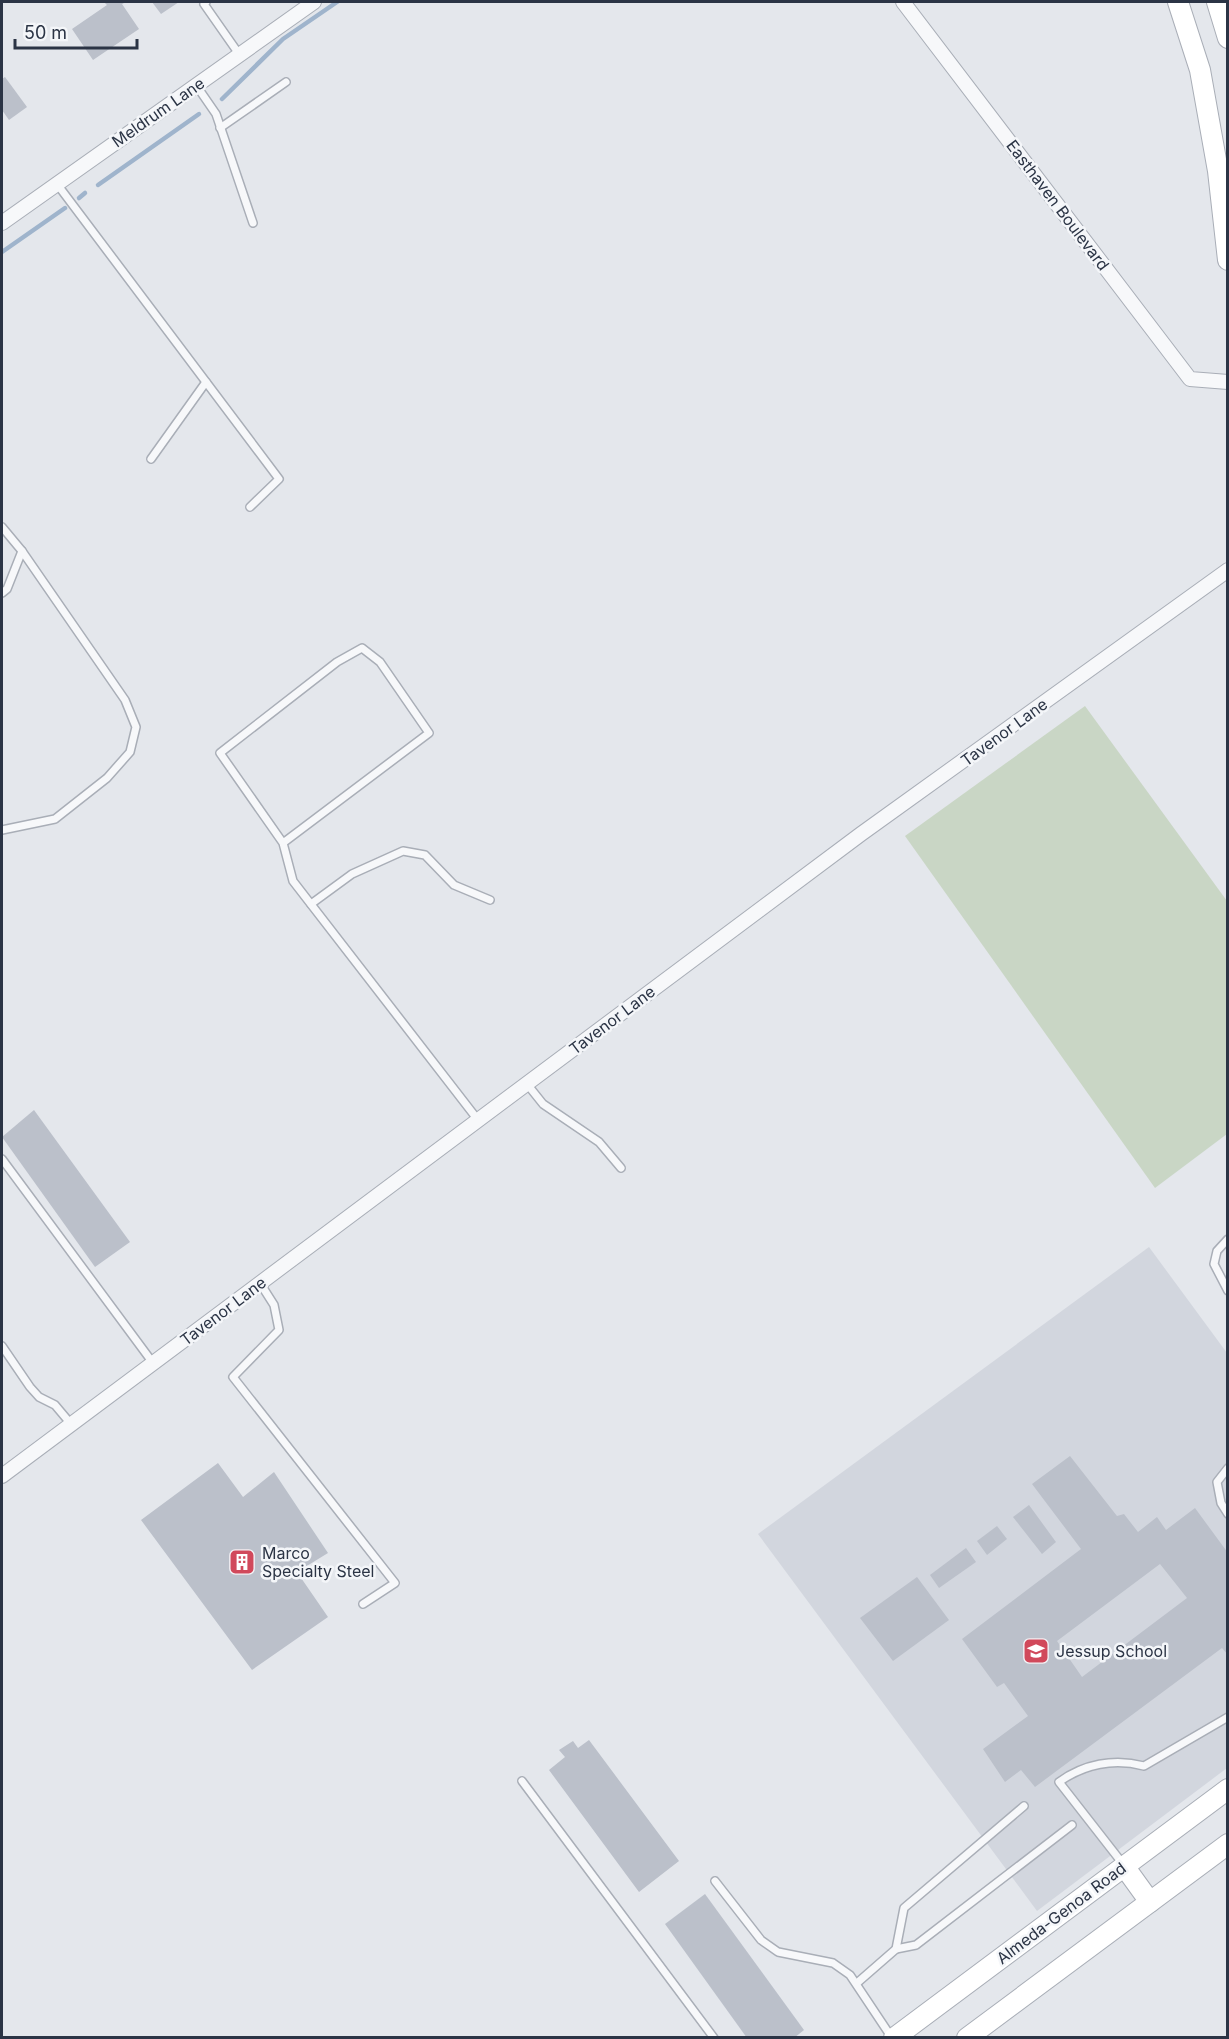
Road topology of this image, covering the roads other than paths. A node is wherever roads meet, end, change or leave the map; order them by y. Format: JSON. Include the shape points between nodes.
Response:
{"nodes":[{"id":1,"x":206,"y":2,"type":"edge"},
{"id":2,"x":315,"y":2,"type":"edge"},
{"id":3,"x":903,"y":2,"type":"edge"},
{"id":4,"x":1178,"y":2,"type":"edge"},
{"id":5,"x":1216,"y":2,"type":"edge"},
{"id":6,"x":1227,"y":38,"type":"edge"},
{"id":7,"x":239,"y":54,"type":"junction"},
{"id":8,"x":286,"y":82,"type":"dead end"},
{"id":9,"x":196,"y":85,"type":"junction"},
{"id":10,"x":220,"y":128,"type":"junction"},
{"id":11,"x":1224,"y":170,"type":"edge"},
{"id":12,"x":57,"y":184,"type":"junction"},
{"id":13,"x":2,"y":223,"type":"edge"},
{"id":14,"x":253,"y":223,"type":"dead end"},
{"id":15,"x":1227,"y":260,"type":"edge"},
{"id":16,"x":206,"y":382,"type":"junction"},
{"id":17,"x":1227,"y":382,"type":"edge"},
{"id":18,"x":151,"y":459,"type":"dead end"},
{"id":19,"x":250,"y":507,"type":"dead end"},
{"id":20,"x":2,"y":527,"type":"edge"},
{"id":21,"x":22,"y":551,"type":"junction"},
{"id":22,"x":1227,"y":570,"type":"edge"},
{"id":23,"x":2,"y":592,"type":"edge"},
{"id":24,"x":2,"y":830,"type":"edge"},
{"id":25,"x":283,"y":843,"type":"junction"},
{"id":26,"x":490,"y":900,"type":"dead end"},
{"id":27,"x":311,"y":904,"type":"junction"},
{"id":28,"x":527,"y":1084,"type":"junction"},
{"id":29,"x":478,"y":1120,"type":"junction"},
{"id":30,"x":2,"y":1159,"type":"edge"},
{"id":31,"x":621,"y":1168,"type":"dead end"},
{"id":32,"x":1227,"y":1239,"type":"edge"},
{"id":33,"x":260,"y":1283,"type":"junction"},
{"id":34,"x":1227,"y":1291,"type":"edge"},
{"id":35,"x":2,"y":1346,"type":"edge"},
{"id":36,"x":153,"y":1363,"type":"junction"},
{"id":37,"x":71,"y":1424,"type":"junction"},
{"id":38,"x":1227,"y":1468,"type":"edge"},
{"id":39,"x":2,"y":1476,"type":"edge"},
{"id":40,"x":1227,"y":1515,"type":"edge"},
{"id":41,"x":363,"y":1604,"type":"dead end"},
{"id":42,"x":1227,"y":1717,"type":"edge"},
{"id":43,"x":522,"y":1781,"type":"dead end"},
{"id":44,"x":1227,"y":1789,"type":"edge"},
{"id":45,"x":1024,"y":1806,"type":"dead end"},
{"id":46,"x":1072,"y":1825,"type":"dead end"},
{"id":47,"x":1227,"y":1844,"type":"edge"},
{"id":48,"x":1124,"y":1866,"type":"junction"},
{"id":49,"x":715,"y":1881,"type":"dead end"},
{"id":50,"x":1150,"y":1902,"type":"junction"},
{"id":51,"x":896,"y":1949,"type":"junction"},
{"id":52,"x":857,"y":1983,"type":"junction"},
{"id":53,"x":714,"y":2037,"type":"edge"},
{"id":54,"x":893,"y":2037,"type":"edge"},
{"id":55,"x":967,"y":2037,"type":"edge"}],
"edges":[{"from":1,"to":7,"type":"lane"},
{"from":2,"to":7,"type":"street","name":"Meldrum Lane"},
{"from":3,"to":17,"type":"street","name":"Easthaven Boulevard","via":[[1190,379]]},
{"from":4,"to":11,"type":"main road","via":[[1200,69]]},
{"from":5,"to":6,"type":"main road"},
{"from":7,"to":9,"type":"street","name":"Meldrum Lane"},
{"from":8,"to":10,"type":"lane"},
{"from":9,"to":10,"type":"lane","via":[[216,114]]},
{"from":9,"to":12,"type":"street","name":"Meldrum Lane"},
{"from":10,"to":14,"type":"lane"},
{"from":11,"to":15,"type":"main road"},
{"from":12,"to":13,"type":"street","name":"Meldrum Lane"},
{"from":12,"to":16,"type":"lane"},
{"from":16,"to":18,"type":"lane"},
{"from":16,"to":19,"type":"lane","via":[[279,479]]},
{"from":20,"to":21,"type":"lane"},
{"from":21,"to":23,"type":"lane","via":[[7,589]]},
{"from":21,"to":24,"type":"lane","via":[[126,700],[136,727],[130,752],[107,778],[55,819]]},
{"from":22,"to":28,"type":"street","name":"Tavenor Lane","via":[[861,834]]},
{"from":25,"to":25,"type":"lane","via":[[220,753],[337,662],[362,648],[380,662],[429,733]]},
{"from":25,"to":27,"type":"lane","via":[[293,881]]},
{"from":26,"to":27,"type":"lane","via":[[454,885],[425,855],[403,851],[352,874]]},
{"from":27,"to":29,"type":"lane"},
{"from":28,"to":29,"type":"street","name":"Tavenor Lane"},
{"from":28,"to":31,"type":"lane","via":[[543,1104],[599,1142]]},
{"from":29,"to":33,"type":"street","name":"Tavenor Lane"},
{"from":30,"to":36,"type":"lane"},
{"from":32,"to":34,"type":"lane","via":[[1217,1251],[1214,1264]]},
{"from":33,"to":36,"type":"street","name":"Tavenor Lane"},
{"from":33,"to":41,"type":"lane","via":[[274,1305],[279,1330],[233,1377],[395,1583]]},
{"from":35,"to":37,"type":"lane","via":[[30,1387],[55,1405]]},
{"from":36,"to":37,"type":"street","name":"Tavenor Lane"},
{"from":37,"to":39,"type":"street","name":"Tavenor Lane"},
{"from":38,"to":40,"type":"lane","via":[[1217,1482]]},
{"from":42,"to":48,"type":"lane","via":[[1144,1766],[1114,1761],[1075,1770],[1059,1782]]},
{"from":43,"to":53,"type":"lane"},
{"from":44,"to":48,"type":"main road","name":"Almeda-Genoa Road"},
{"from":45,"to":51,"type":"lane","via":[[904,1908]]},
{"from":46,"to":51,"type":"lane","via":[[916,1945]]},
{"from":47,"to":50,"type":"main road"},
{"from":48,"to":50,"type":"main road"},
{"from":48,"to":54,"type":"main road","name":"Almeda-Genoa Road"},
{"from":49,"to":52,"type":"lane","via":[[761,1940],[778,1952],[833,1963]]},
{"from":50,"to":55,"type":"main road"},
{"from":51,"to":52,"type":"lane"},
{"from":52,"to":54,"type":"lane"}]}
